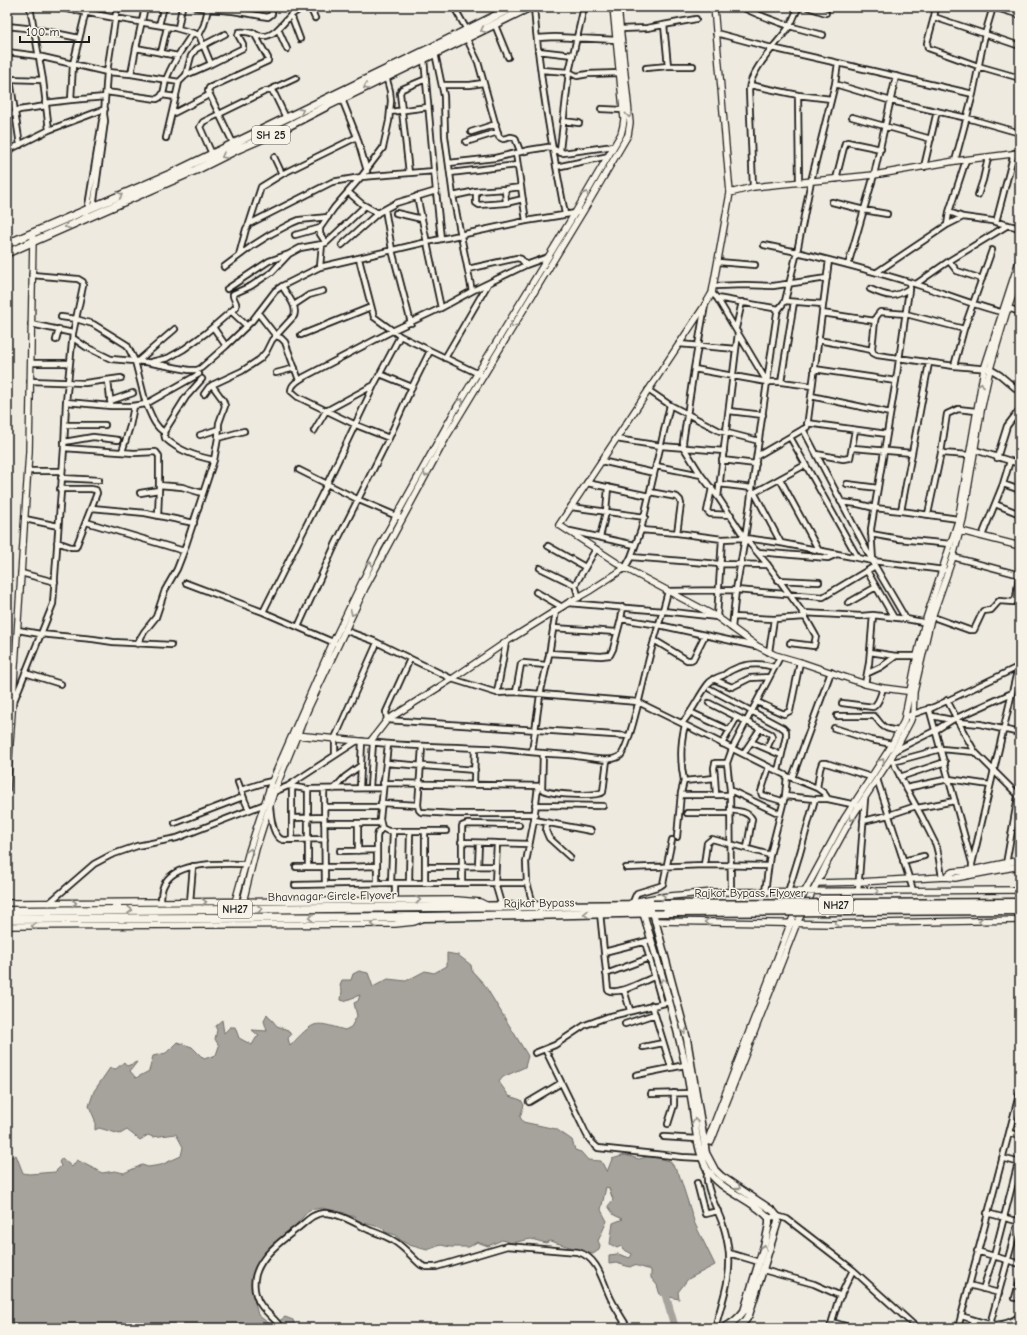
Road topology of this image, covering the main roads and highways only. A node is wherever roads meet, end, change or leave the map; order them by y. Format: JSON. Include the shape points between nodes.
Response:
{"nodes":[{"id":1,"x":513,"y":7,"type":"edge"},
{"id":2,"x":530,"y":7,"type":"edge"},
{"id":3,"x":466,"y":33,"type":"junction"},
{"id":4,"x":434,"y":51,"type":"junction"},
{"id":5,"x":385,"y":74,"type":"junction"},
{"id":6,"x":235,"y":147,"type":"junction"},
{"id":7,"x":189,"y":169,"type":"junction"},
{"id":8,"x":7,"y":244,"type":"edge"},
{"id":9,"x":7,"y":252,"type":"edge"},
{"id":10,"x":1020,"y":903,"type":"edge"},
{"id":11,"x":625,"y":906,"type":"joint"},
{"id":12,"x":490,"y":907,"type":"joint"},
{"id":13,"x":653,"y":909,"type":"junction"},
{"id":14,"x":1020,"y":910,"type":"edge"},
{"id":15,"x":7,"y":911,"type":"edge"},
{"id":16,"x":643,"y":912,"type":"junction"},
{"id":17,"x":426,"y":917,"type":"joint"},
{"id":18,"x":7,"y":919,"type":"edge"},
{"id":19,"x":703,"y":1156,"type":"junction"},
{"id":20,"x":723,"y":1328,"type":"edge"},
{"id":21,"x":737,"y":1328,"type":"edge"}],
"edges":[{"from":1,"to":3,"type":"main road"},
{"from":2,"to":3,"type":"main road","number":"SH 25","one_way":true,"via":[[495,24]]},
{"from":3,"to":4,"type":"main road","number":"SH 25"},
{"from":4,"to":5,"type":"main road"},
{"from":4,"to":5,"type":"main road","number":"SH 25","via":[[424,59]]},
{"from":6,"to":5,"type":"main road","one_way":true,"via":[[286,118]]},
{"from":5,"to":6,"type":"main road","number":"SH 25","one_way":true,"via":[[275,133]]},
{"from":6,"to":7,"type":"main road","number":"SH 25","one_way":true},
{"from":6,"to":7,"type":"main road","via":[[212,154]]},
{"from":8,"to":7,"type":"main road","one_way":true,"via":[[91,207]]},
{"from":7,"to":9,"type":"main road","number":"SH 25","one_way":true,"via":[[89,217]]},
{"from":10,"to":13,"type":"highway","name":"Rajkot Bypass Flyover","number":"NH27","bridge":true},
{"from":11,"to":12,"type":"highway","name":"Rajkot Bypass","number":"NH27"},
{"from":11,"to":13,"type":"highway","name":"Rajkot Bypass Flyover","number":"NH27"},
{"from":15,"to":12,"type":"highway","name":"Bhavnagar Circle Flyover","number":"NH27","one_way":true},
{"from":13,"to":14,"type":"highway","name":"Rajkot Bypass Flyover","number":"NH27","bridge":true,"via":[[667,912]]},
{"from":13,"to":16,"type":"highway","name":"Rajkot Bypass","number":"NH27"},
{"from":13,"to":19,"type":"main road","one_way":true,"via":[[686,1038],[705,1146]]},
{"from":16,"to":17,"type":"highway","name":"Rajkot Bypass","number":"NH27","one_way":true},
{"from":19,"to":16,"type":"main road","one_way":true,"via":[[697,1139],[685,1065],[648,941]]},
{"from":17,"to":18,"type":"highway","name":"Bhavnagar Circle Flyover","number":"NH27","one_way":true},
{"from":20,"to":19,"type":"main road","one_way":true,"via":[[731,1325],[744,1311],[769,1224],[768,1218],[762,1212],[721,1184],[708,1170]]},
{"from":19,"to":21,"type":"main road","one_way":true,"via":[[721,1176],[778,1216],[749,1315]]}]}
